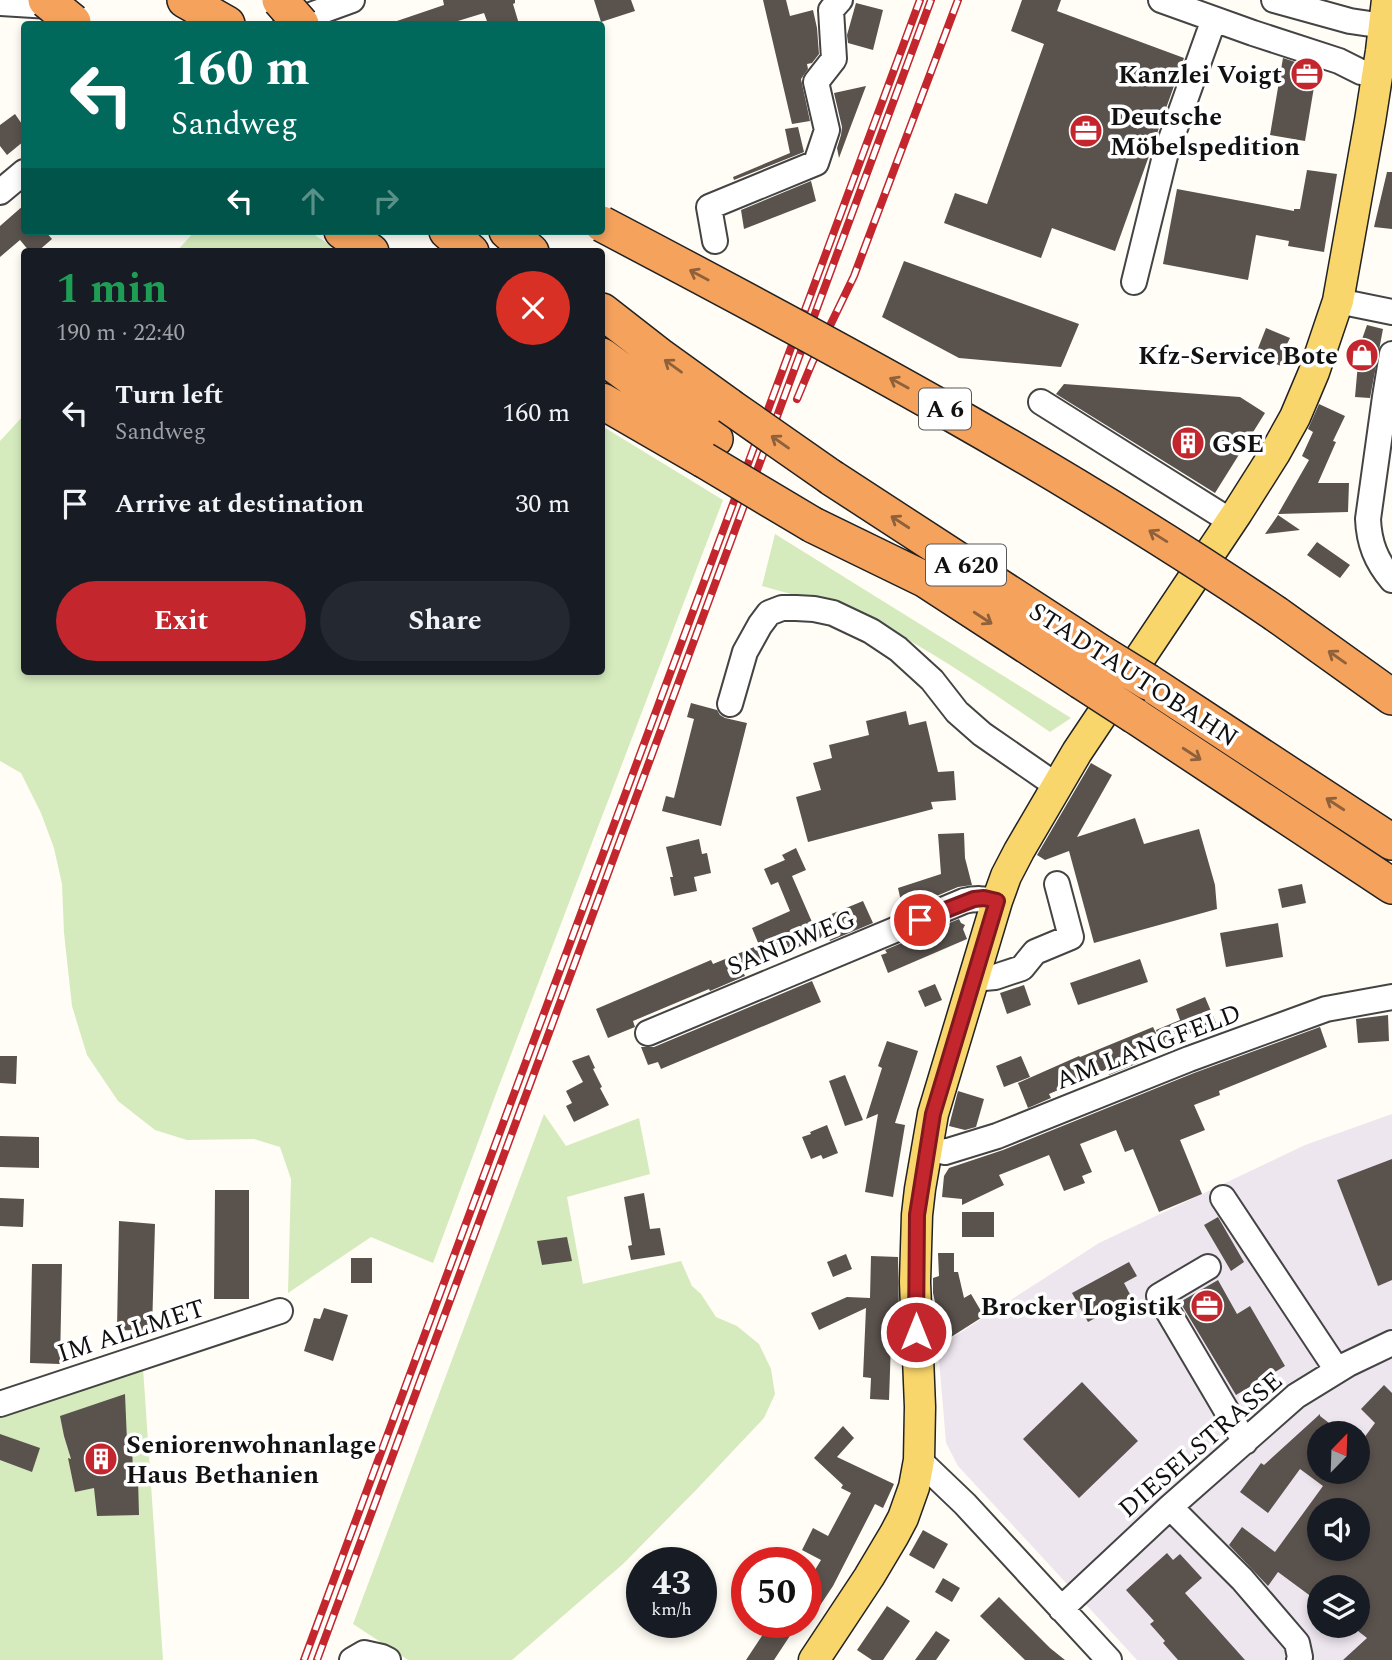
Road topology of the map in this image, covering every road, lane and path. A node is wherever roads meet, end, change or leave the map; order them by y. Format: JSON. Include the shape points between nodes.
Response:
{"nodes":[{"id":1,"x":46,"y":0,"type":"edge"},
{"id":2,"x":185,"y":0,"type":"edge"},
{"id":3,"x":280,"y":0,"type":"edge"},
{"id":4,"x":298,"y":0,"type":"edge"},
{"id":5,"x":352,"y":0,"type":"edge"},
{"id":6,"x":840,"y":0,"type":"edge"},
{"id":7,"x":1161,"y":0,"type":"edge"},
{"id":8,"x":1274,"y":0,"type":"edge"},
{"id":9,"x":0,"y":3,"type":"edge"},
{"id":10,"x":234,"y":12,"type":"edge"},
{"id":11,"x":1388,"y":13,"type":"edge"},
{"id":12,"x":1214,"y":19,"type":"junction"},
{"id":13,"x":72,"y":21,"type":"edge"},
{"id":14,"x":77,"y":21,"type":"edge"},
{"id":15,"x":294,"y":21,"type":"edge"},
{"id":16,"x":299,"y":21,"type":"edge"},
{"id":17,"x":310,"y":21,"type":"edge"},
{"id":18,"x":1377,"y":75,"type":"junction"},
{"id":19,"x":21,"y":174,"type":"edge"},
{"id":20,"x":0,"y":192,"type":"edge"},
{"id":21,"x":605,"y":226,"type":"edge"},
{"id":22,"x":348,"y":235,"type":"edge"},
{"id":23,"x":452,"y":235,"type":"edge"},
{"id":24,"x":512,"y":235,"type":"edge"},
{"id":25,"x":715,"y":241,"type":"dead end"},
{"id":26,"x":366,"y":248,"type":"edge"},
{"id":27,"x":466,"y":248,"type":"edge"},
{"id":28,"x":526,"y":248,"type":"edge"},
{"id":29,"x":1134,"y":282,"type":"dead end"},
{"id":30,"x":1338,"y":301,"type":"junction"},
{"id":31,"x":1392,"y":312,"type":"edge"},
{"id":32,"x":605,"y":313,"type":"edge"},
{"id":33,"x":1392,"y":354,"type":"edge"},
{"id":34,"x":605,"y":359,"type":"edge"},
{"id":35,"x":605,"y":402,"type":"edge"},
{"id":36,"x":1041,"y":402,"type":"dead end"},
{"id":37,"x":709,"y":449,"type":"junction"},
{"id":38,"x":1231,"y":522,"type":"junction"},
{"id":39,"x":1392,"y":580,"type":"edge"},
{"id":40,"x":1392,"y":696,"type":"edge"},
{"id":41,"x":730,"y":704,"type":"dead end"},
{"id":42,"x":1057,"y":786,"type":"junction"},
{"id":43,"x":1392,"y":842,"type":"edge"},
{"id":44,"x":1057,"y":884,"type":"dead end"},
{"id":45,"x":1392,"y":886,"type":"edge"},
{"id":46,"x":997,"y":901,"type":"junction"},
{"id":47,"x":973,"y":978,"type":"junction"},
{"id":48,"x":1392,"y":997,"type":"edge"},
{"id":49,"x":648,"y":1033,"type":"dead end"},
{"id":50,"x":926,"y":1148,"type":"junction"},
{"id":51,"x":1223,"y":1198,"type":"dead end"},
{"id":52,"x":1208,"y":1267,"type":"dead end"},
{"id":53,"x":280,"y":1311,"type":"dead end"},
{"id":54,"x":1392,"y":1343,"type":"edge"},
{"id":55,"x":1336,"y":1370,"type":"junction"},
{"id":56,"x":0,"y":1405,"type":"edge"},
{"id":57,"x":1245,"y":1442,"type":"junction"},
{"id":58,"x":919,"y":1460,"type":"junction"},
{"id":59,"x":1170,"y":1507,"type":"junction"},
{"id":60,"x":1061,"y":1609,"type":"junction"},
{"id":61,"x":1098,"y":1656,"type":"edge"},
{"id":62,"x":352,"y":1660,"type":"edge"},
{"id":63,"x":388,"y":1660,"type":"edge"},
{"id":64,"x":814,"y":1660,"type":"edge"},
{"id":65,"x":1298,"y":1660,"type":"edge"}],
"edges":[{"from":1,"to":13,"type":"highway","bridge":true},
{"from":2,"to":10,"type":"highway"},
{"from":3,"to":16,"type":"highway","bridge":true},
{"from":4,"to":17,"type":"highway"},
{"from":5,"to":15,"type":"street"},
{"from":6,"to":25,"type":"street","via":[[831,10],[834,59],[816,82],[827,130],[816,163],[709,207]]},
{"from":7,"to":12,"type":"street"},
{"from":8,"to":11,"type":"street","via":[[1350,21]]},
{"from":9,"to":14,"type":"street","via":[[50,6]]},
{"from":11,"to":18,"type":"main road"},
{"from":12,"to":18,"type":"street","via":[[1338,69]]},
{"from":12,"to":29,"type":"street","via":[[1166,156]]},
{"from":18,"to":30,"type":"main road"},
{"from":19,"to":20,"type":"street"},
{"from":40,"to":21,"type":"highway","number":"A 6","one_way":true,"bridge":true,"via":[[1207,567],[1102,501],[818,338]]},
{"from":22,"to":26,"type":"highway"},
{"from":23,"to":27,"type":"highway"},
{"from":24,"to":28,"type":"highway"},
{"from":30,"to":31,"type":"street"},
{"from":30,"to":38,"type":"main road","via":[[1295,417]]},
{"from":43,"to":32,"type":"highway","name":"STADTAUTOBAHN","number":"A 620","one_way":true,"bridge":true,"via":[[832,478]]},
{"from":33,"to":39,"type":"street","via":[[1368,519],[1374,553]]},
{"from":34,"to":37,"type":"highway","number":"A 620"},
{"from":35,"to":37,"type":"highway"},
{"from":36,"to":38,"type":"street"},
{"from":37,"to":45,"type":"highway","number":"A 620","one_way":true,"bridge":true,"via":[[816,518],[926,580]]},
{"from":38,"to":42,"type":"main road"},
{"from":41,"to":42,"type":"street","via":[[745,652],[769,613],[796,608],[833,613],[898,649],[982,734]]},
{"from":42,"to":46,"type":"main road","via":[[1006,876]]},
{"from":44,"to":47,"type":"street","via":[[1071,937],[1035,953],[1022,968]]},
{"from":46,"to":47,"type":"main road"},
{"from":46,"to":49,"type":"street","name":"SANDWEG","via":[[964,901]]},
{"from":47,"to":50,"type":"main road"},
{"from":48,"to":50,"type":"street","name":"AM LANGFELD","via":[[1326,1009],[997,1136],[945,1152]]},
{"from":50,"to":58,"type":"main road","via":[[915,1282]]},
{"from":51,"to":55,"type":"street"},
{"from":52,"to":57,"type":"street","via":[[1159,1296]]},
{"from":53,"to":56,"type":"street","name":"IM ALLMET"},
{"from":54,"to":55,"type":"street","name":"DIESELSTRASSE"},
{"from":55,"to":57,"type":"street","name":"DIESELSTRASSE","via":[[1296,1396]]},
{"from":57,"to":59,"type":"street","name":"DIESELSTRASSE"},
{"from":58,"to":60,"type":"street"},
{"from":58,"to":64,"type":"main road","via":[[903,1518]]},
{"from":59,"to":60,"type":"street","name":"DIESELSTRASSE"},
{"from":59,"to":65,"type":"street","via":[[1297,1643]]},
{"from":60,"to":61,"type":"street"},
{"from":62,"to":63,"type":"street","via":[[364,1653]]}]}
